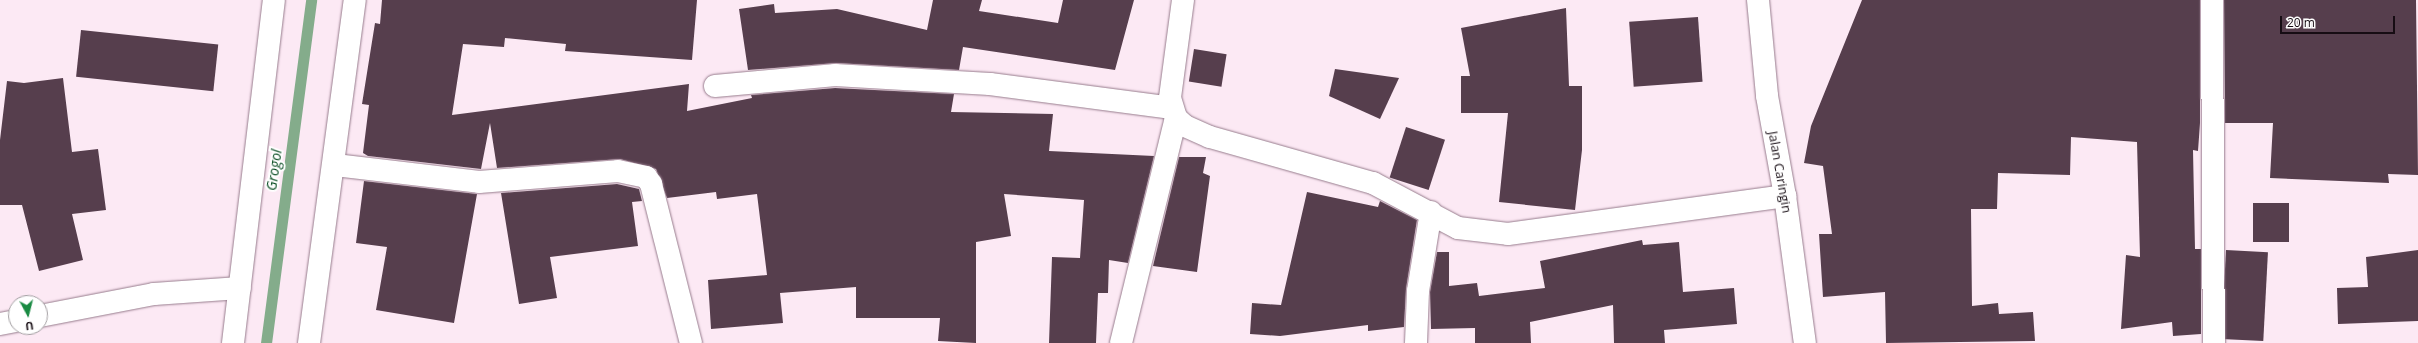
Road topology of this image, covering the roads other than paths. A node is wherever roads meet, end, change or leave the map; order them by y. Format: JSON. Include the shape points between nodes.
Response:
{"nodes":[{"id":1,"x":274,"y":0,"type":"edge"},
{"id":2,"x":355,"y":0,"type":"edge"},
{"id":3,"x":1183,"y":0,"type":"edge"},
{"id":4,"x":1758,"y":0,"type":"edge"},
{"id":5,"x":2212,"y":0,"type":"edge"},
{"id":6,"x":715,"y":86,"type":"dead end"},
{"id":7,"x":1174,"y":113,"type":"junction"},
{"id":8,"x":335,"y":165,"type":"junction"},
{"id":9,"x":1786,"y":196,"type":"junction"},
{"id":10,"x":1431,"y":212,"type":"junction"},
{"id":11,"x":240,"y":288,"type":"junction"},
{"id":12,"x":48,"y":314,"type":"edge"},
{"id":13,"x":233,"y":343,"type":"edge"},
{"id":14,"x":310,"y":343,"type":"edge"},
{"id":15,"x":691,"y":343,"type":"edge"},
{"id":16,"x":1121,"y":343,"type":"edge"},
{"id":17,"x":1416,"y":343,"type":"edge"},
{"id":18,"x":1805,"y":343,"type":"edge"},
{"id":19,"x":2214,"y":343,"type":"edge"}],
"edges":[{"from":1,"to":11,"type":"street"},
{"from":2,"to":8,"type":"street"},
{"from":3,"to":7,"type":"street","via":[[1170,84]]},
{"from":4,"to":9,"type":"street","name":"Jalan Caringin","via":[[1767,96]]},
{"from":5,"to":19,"type":"street"},
{"from":6,"to":7,"type":"street","via":[[835,75],[990,84]]},
{"from":7,"to":10,"type":"street","via":[[1210,137],[1366,180]]},
{"from":7,"to":16,"type":"street"},
{"from":8,"to":14,"type":"street"},
{"from":8,"to":15,"type":"street","via":[[478,182],[618,171],[646,176],[659,213]]},
{"from":9,"to":10,"type":"street","via":[[1497,234],[1458,228]]},
{"from":9,"to":18,"type":"street","name":"Jalan Caringin"},
{"from":10,"to":17,"type":"street","via":[[1418,290]]},
{"from":11,"to":12,"type":"street","via":[[154,294]]},
{"from":11,"to":13,"type":"street"}]}
